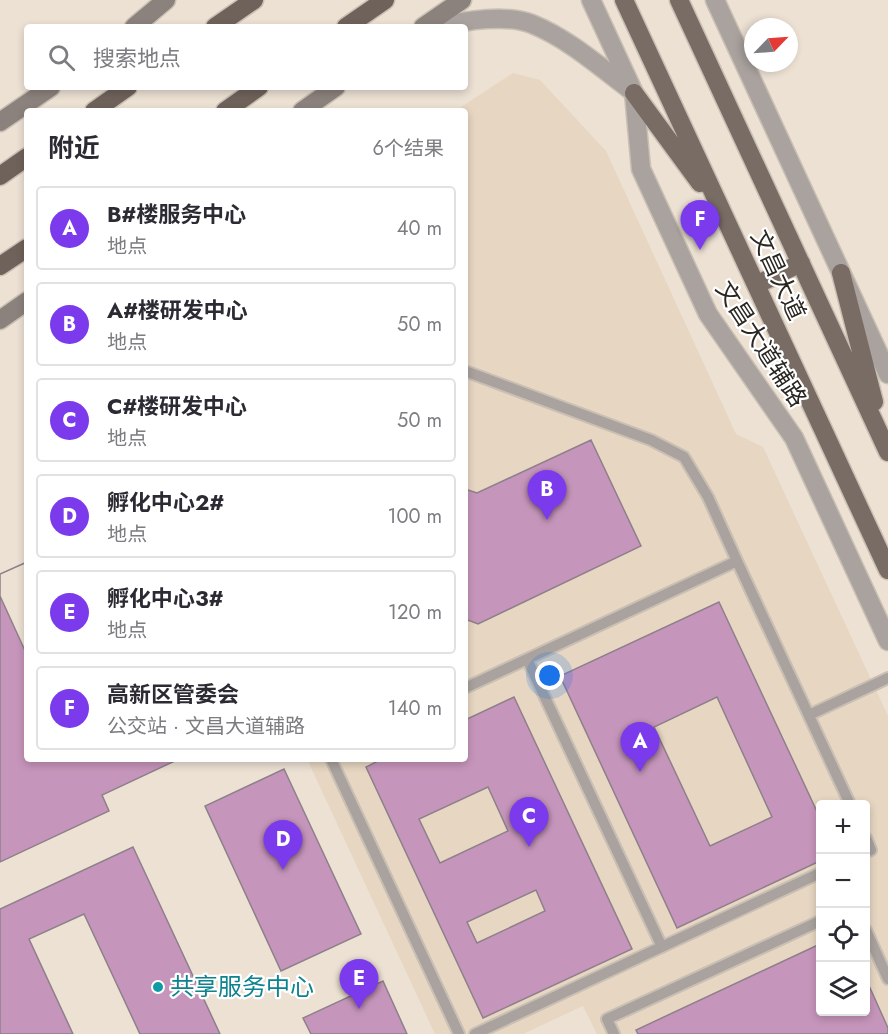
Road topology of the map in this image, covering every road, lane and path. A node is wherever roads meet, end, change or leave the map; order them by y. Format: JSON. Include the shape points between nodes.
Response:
{"nodes":[{"id":1,"x":166,"y":0,"type":"edge"},
{"id":2,"x":254,"y":0,"type":"edge"},
{"id":3,"x":385,"y":0,"type":"edge"},
{"id":4,"x":462,"y":0,"type":"edge"},
{"id":5,"x":591,"y":0,"type":"edge"},
{"id":6,"x":624,"y":0,"type":"edge"},
{"id":7,"x":679,"y":0,"type":"edge"},
{"id":8,"x":715,"y":0,"type":"edge"},
{"id":9,"x":138,"y":24,"type":"edge"},
{"id":10,"x":219,"y":24,"type":"edge"},
{"id":11,"x":350,"y":24,"type":"edge"},
{"id":12,"x":427,"y":24,"type":"edge"},
{"id":13,"x":450,"y":24,"type":"edge"},
{"id":14,"x":47,"y":90,"type":"edge"},
{"id":15,"x":124,"y":90,"type":"edge"},
{"id":16,"x":256,"y":90,"type":"edge"},
{"id":17,"x":332,"y":90,"type":"edge"},
{"id":18,"x":634,"y":93,"type":"junction"},
{"id":19,"x":98,"y":108,"type":"edge"},
{"id":20,"x":229,"y":108,"type":"edge"},
{"id":21,"x":306,"y":108,"type":"edge"},
{"id":22,"x":0,"y":122,"type":"edge"},
{"id":23,"x":24,"y":159,"type":"edge"},
{"id":24,"x":0,"y":176,"type":"edge"},
{"id":25,"x":723,"y":213,"type":"junction"},
{"id":26,"x":24,"y":250,"type":"edge"},
{"id":27,"x":801,"y":263,"type":"junction"},
{"id":28,"x":0,"y":266,"type":"edge"},
{"id":29,"x":841,"y":273,"type":"junction"},
{"id":30,"x":756,"y":285,"type":"junction"},
{"id":31,"x":24,"y":303,"type":"edge"},
{"id":32,"x":0,"y":320,"type":"edge"},
{"id":33,"x":468,"y":372,"type":"edge"},
{"id":34,"x":888,"y":374,"type":"edge"},
{"id":35,"x":887,"y":449,"type":"edge"},
{"id":36,"x":737,"y":561,"type":"junction"},
{"id":37,"x":888,"y":570,"type":"edge"},
{"id":38,"x":888,"y":641,"type":"edge"},
{"id":39,"x":527,"y":659,"type":"junction"},
{"id":40,"x":888,"y":678,"type":"edge"},
{"id":41,"x":468,"y":687,"type":"edge"},
{"id":42,"x":809,"y":715,"type":"junction"},
{"id":43,"x":332,"y":762,"type":"edge"},
{"id":44,"x":848,"y":800,"type":"edge"},
{"id":45,"x":816,"y":875,"type":"edge"},
{"id":46,"x":816,"y":923,"type":"edge"},
{"id":47,"x":870,"y":939,"type":"edge"},
{"id":48,"x":662,"y":947,"type":"junction"},
{"id":49,"x":888,"y":979,"type":"edge"},
{"id":50,"x":459,"y":1034,"type":"edge"},
{"id":51,"x":475,"y":1034,"type":"edge"},
{"id":52,"x":614,"y":1034,"type":"edge"}],
"edges":[{"from":1,"to":9,"type":"main road"},
{"from":2,"to":10,"type":"highway"},
{"from":3,"to":11,"type":"highway"},
{"from":4,"to":12,"type":"main road"},
{"from":5,"to":18,"type":"street","name":"文昌大道辅路"},
{"from":6,"to":25,"type":"main road","name":"文昌大道"},
{"from":7,"to":27,"type":"main road","name":"文昌大道"},
{"from":8,"to":29,"type":"street"},
{"from":13,"to":18,"type":"street","via":[[505,19],[530,23],[565,40]]},
{"from":14,"to":22,"type":"main road"},
{"from":15,"to":19,"type":"highway"},
{"from":16,"to":20,"type":"highway"},
{"from":17,"to":21,"type":"main road"},
{"from":18,"to":25,"type":"main road"},
{"from":18,"to":38,"type":"street","name":"文昌大道辅路","via":[[641,169],[708,314],[794,438]]},
{"from":23,"to":24,"type":"highway"},
{"from":25,"to":30,"type":"main road","name":"文昌大道"},
{"from":26,"to":28,"type":"highway"},
{"from":27,"to":30,"type":"main road"},
{"from":27,"to":35,"type":"main road","name":"文昌大道"},
{"from":29,"to":34,"type":"street"},
{"from":29,"to":35,"type":"main road"},
{"from":30,"to":37,"type":"main road","name":"文昌大道"},
{"from":31,"to":32,"type":"main road"},
{"from":33,"to":36,"type":"lane","via":[[651,440],[684,457],[708,497]]},
{"from":36,"to":39,"type":"lane"},
{"from":36,"to":42,"type":"lane"},
{"from":39,"to":41,"type":"lane"},
{"from":39,"to":48,"type":"lane"},
{"from":40,"to":42,"type":"lane"},
{"from":42,"to":44,"type":"lane"},
{"from":43,"to":50,"type":"lane"},
{"from":45,"to":48,"type":"lane"},
{"from":46,"to":52,"type":"lane","via":[[607,1019]]},
{"from":47,"to":49,"type":"lane"},
{"from":48,"to":51,"type":"lane"}]}
